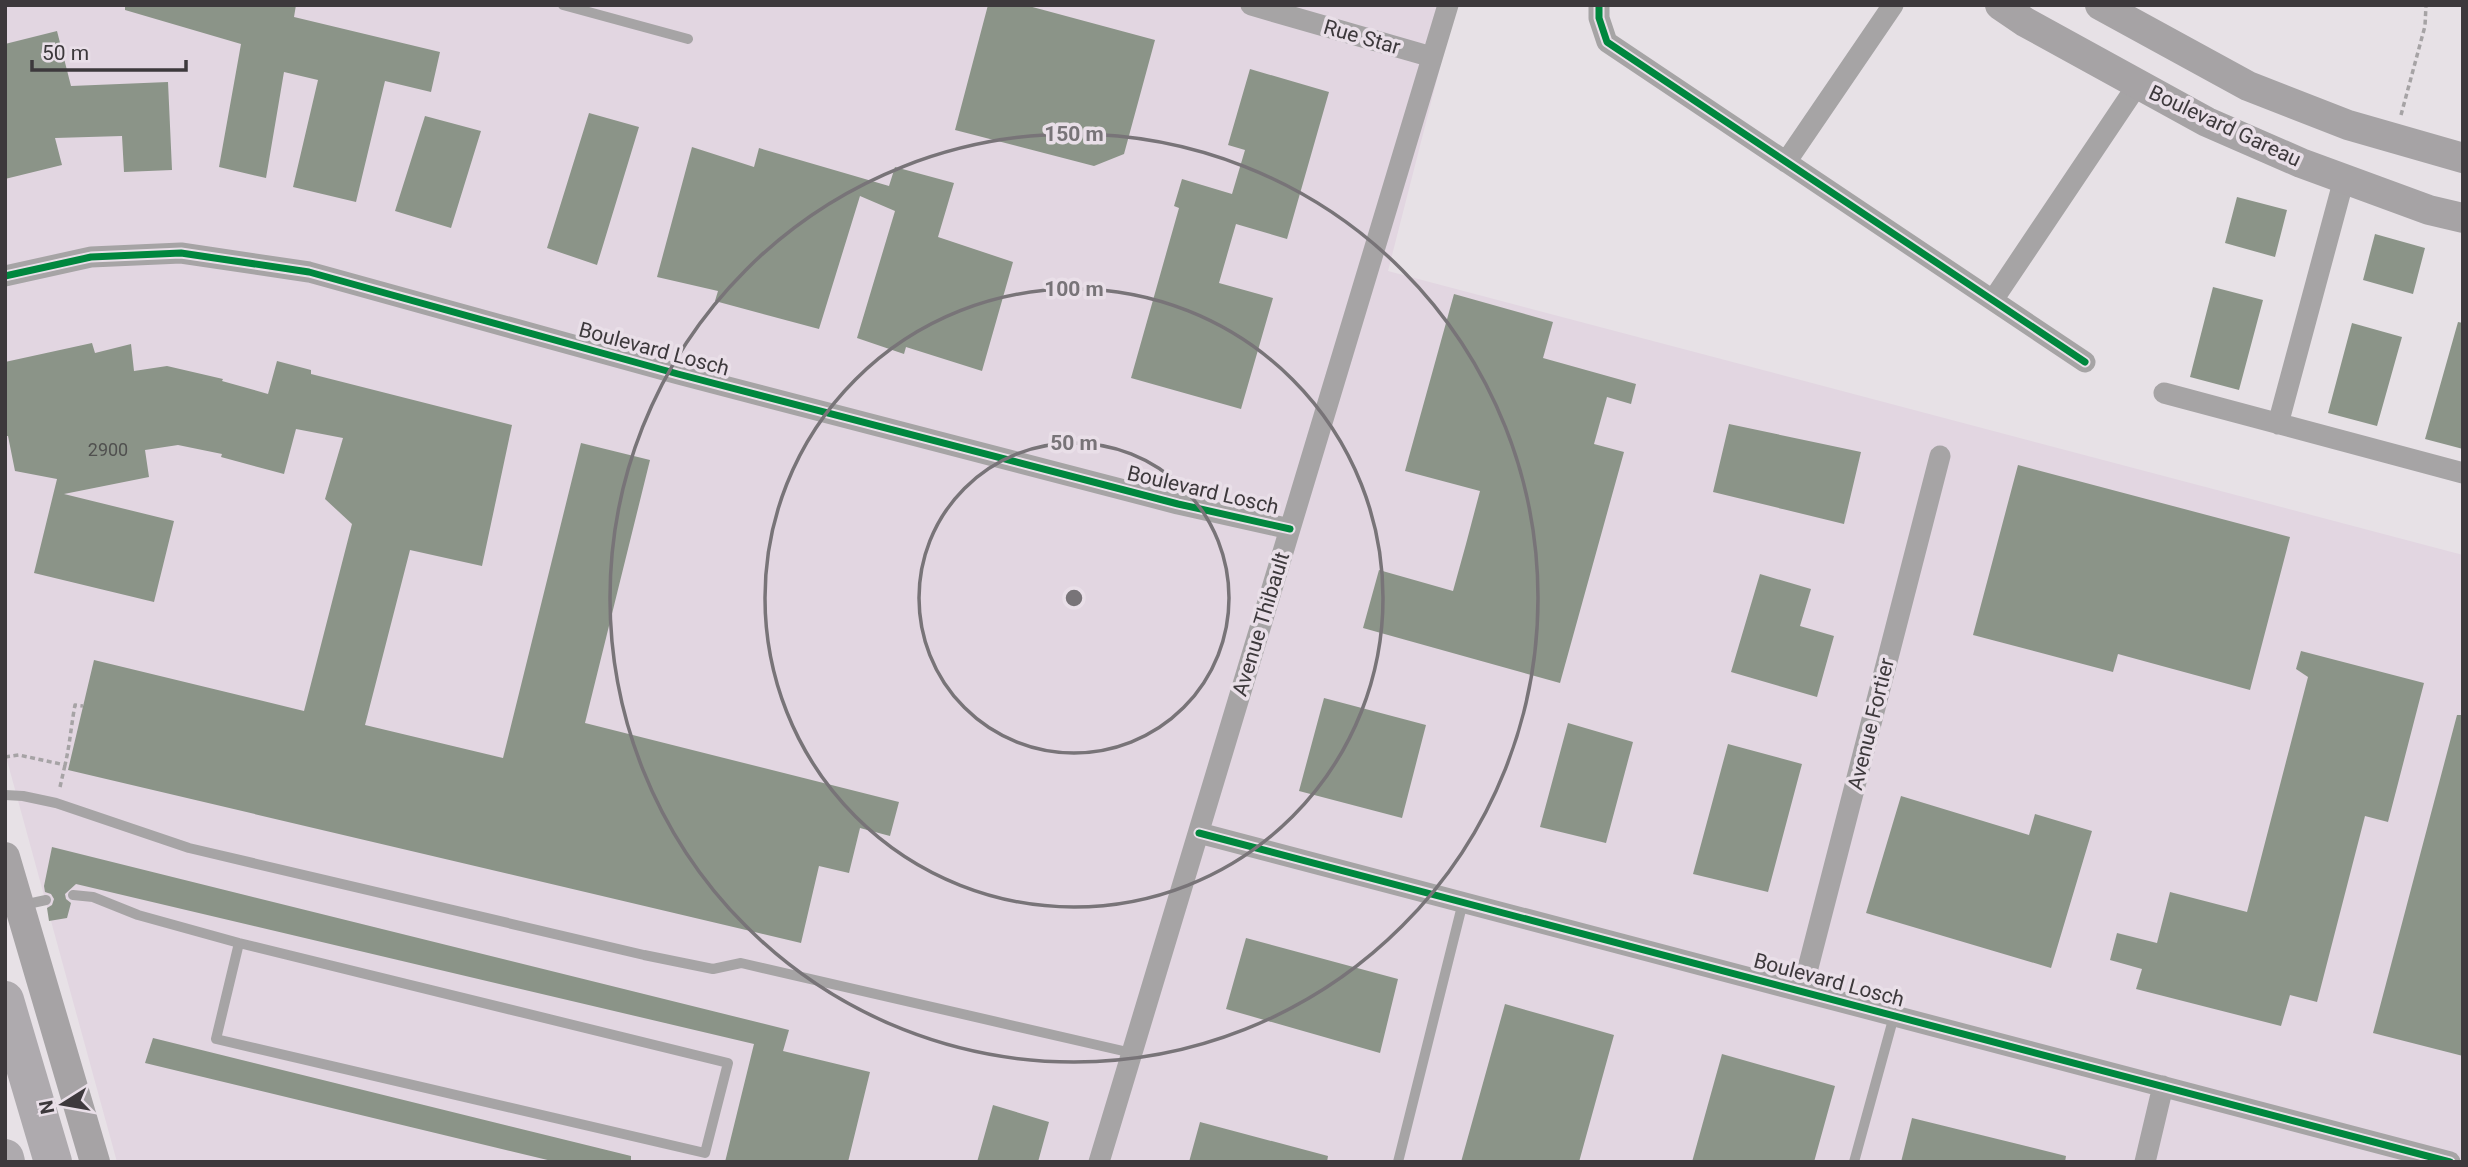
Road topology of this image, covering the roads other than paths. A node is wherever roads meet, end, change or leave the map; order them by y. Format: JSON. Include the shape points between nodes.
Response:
{"nodes":[{"id":1,"x":563,"y":5,"type":"edge"},
{"id":2,"x":1251,"y":5,"type":"edge"},
{"id":3,"x":1448,"y":5,"type":"edge"},
{"id":4,"x":1599,"y":5,"type":"edge"},
{"id":5,"x":1893,"y":5,"type":"edge"},
{"id":6,"x":2000,"y":5,"type":"edge"},
{"id":7,"x":2100,"y":5,"type":"edge"},
{"id":8,"x":688,"y":39,"type":"dead end"},
{"id":9,"x":1432,"y":57,"type":"junction"},
{"id":10,"x":2138,"y":84,"type":"junction"},
{"id":11,"x":2463,"y":158,"type":"edge"},
{"id":12,"x":1786,"y":162,"type":"junction"},
{"id":13,"x":2344,"y":179,"type":"junction"},
{"id":14,"x":2463,"y":218,"type":"edge"},
{"id":15,"x":5,"y":276,"type":"edge"},
{"id":16,"x":1993,"y":300,"type":"junction"},
{"id":17,"x":2085,"y":362,"type":"dead end"},
{"id":18,"x":2164,"y":393,"type":"dead end"},
{"id":19,"x":2278,"y":424,"type":"junction"},
{"id":20,"x":1940,"y":456,"type":"dead end"},
{"id":21,"x":2463,"y":473,"type":"edge"},
{"id":22,"x":1290,"y":528,"type":"junction"},
{"id":23,"x":5,"y":795,"type":"edge"},
{"id":24,"x":1199,"y":833,"type":"junction"},
{"id":25,"x":5,"y":857,"type":"edge"},
{"id":26,"x":73,"y":895,"type":"dead end"},
{"id":27,"x":1462,"y":902,"type":"junction"},
{"id":28,"x":239,"y":943,"type":"junction"},
{"id":29,"x":1802,"y":991,"type":"junction"},
{"id":30,"x":5,"y":1000,"type":"edge"},
{"id":31,"x":1894,"y":1016,"type":"junction"},
{"id":32,"x":1132,"y":1053,"type":"junction"},
{"id":33,"x":2164,"y":1086,"type":"junction"},
{"id":34,"x":53,"y":1162,"type":"edge"},
{"id":35,"x":96,"y":1162,"type":"edge"},
{"id":36,"x":1099,"y":1162,"type":"edge"},
{"id":37,"x":1398,"y":1162,"type":"edge"},
{"id":38,"x":1854,"y":1162,"type":"edge"},
{"id":39,"x":2145,"y":1162,"type":"edge"},
{"id":40,"x":2450,"y":1162,"type":"edge"}],
"edges":[{"from":1,"to":8,"type":"lane"},
{"from":2,"to":9,"type":"street","name":"Rue Star"},
{"from":3,"to":9,"type":"street","name":"Avenue Thibault"},
{"from":4,"to":12,"type":"street","via":[[1606,42]]},
{"from":5,"to":12,"type":"street"},
{"from":6,"to":10,"type":"street","name":"Boulevard Gareau"},
{"from":7,"to":11,"type":"street","via":[[2248,86],[2348,125]]},
{"from":9,"to":22,"type":"street","name":"Avenue Thibault"},
{"from":10,"to":13,"type":"street","name":"Boulevard Gareau","via":[[2207,122]]},
{"from":10,"to":16,"type":"street"},
{"from":12,"to":16,"type":"street"},
{"from":13,"to":14,"type":"street","name":"Boulevard Gareau"},
{"from":13,"to":19,"type":"street"},
{"from":15,"to":22,"type":"street","name":"Boulevard Losch","via":[[91,257],[181,253],[309,272],[732,388],[1178,504]]},
{"from":16,"to":17,"type":"street"},
{"from":18,"to":19,"type":"street"},
{"from":19,"to":21,"type":"street"},
{"from":20,"to":29,"type":"street","name":"Avenue Fortier"},
{"from":22,"to":24,"type":"street","name":"Avenue Thibault"},
{"from":23,"to":32,"type":"lane","via":[[56,803],[190,848],[286,872],[713,969],[741,963]]},
{"from":24,"to":27,"type":"street","name":"Boulevard Losch"},
{"from":24,"to":32,"type":"street","name":"Avenue Thibault"},
{"from":25,"to":35,"type":"street","via":[[33,903]]},
{"from":26,"to":28,"type":"lane","via":[[93,897],[138,915]]},
{"from":27,"to":29,"type":"street","name":"Boulevard Losch"},
{"from":27,"to":37,"type":"lane"},
{"from":28,"to":28,"type":"lane","via":[[728,1063],[705,1153],[216,1039]]},
{"from":29,"to":31,"type":"street","name":"Boulevard Losch"},
{"from":30,"to":34,"type":"highway"},
{"from":31,"to":33,"type":"street","name":"Boulevard Losch"},
{"from":31,"to":38,"type":"lane"},
{"from":32,"to":36,"type":"street","name":"Avenue Thibault"},
{"from":33,"to":39,"type":"street"},
{"from":33,"to":40,"type":"street","name":"Boulevard Losch"}]}
